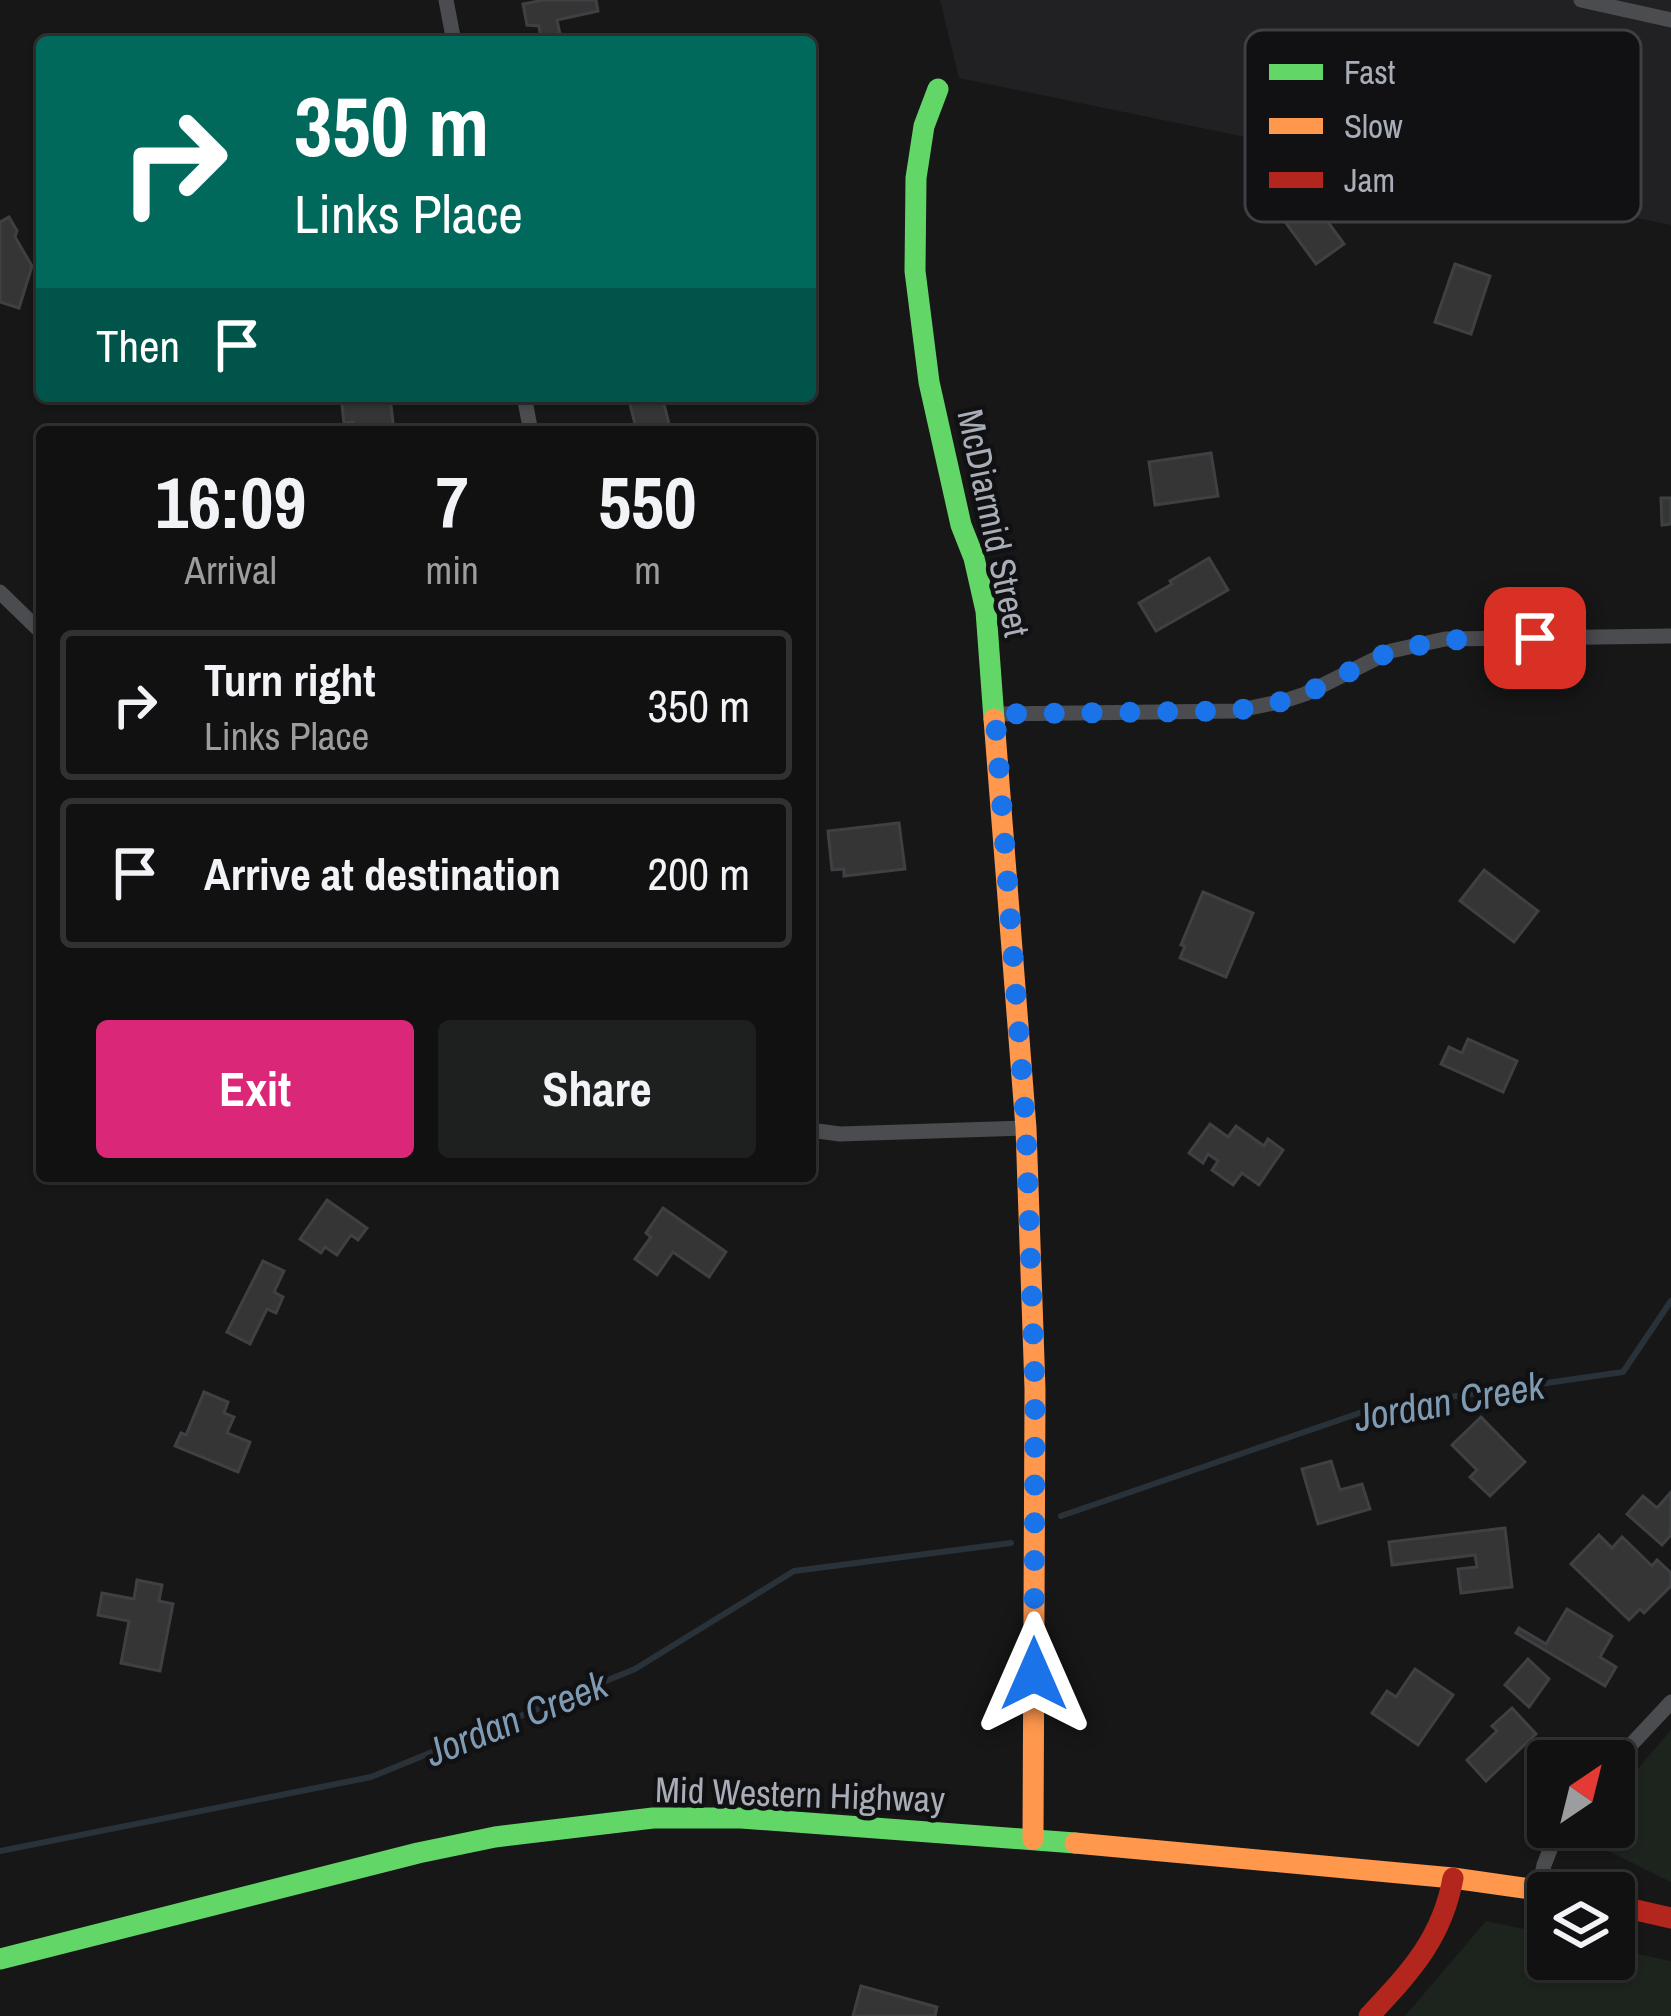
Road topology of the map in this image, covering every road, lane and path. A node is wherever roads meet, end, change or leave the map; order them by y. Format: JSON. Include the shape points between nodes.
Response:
{"nodes":[{"id":1,"x":446,"y":0,"type":"edge"},
{"id":2,"x":1581,"y":0,"type":"edge"},
{"id":3,"x":1671,"y":20,"type":"edge"},
{"id":4,"x":453,"y":36,"type":"edge"},
{"id":5,"x":938,"y":89,"type":"dead end"},
{"id":6,"x":0,"y":592,"type":"edge"},
{"id":7,"x":36,"y":627,"type":"edge"},
{"id":8,"x":1671,"y":636,"type":"edge"},
{"id":9,"x":995,"y":714,"type":"junction"},
{"id":10,"x":1026,"y":1128,"type":"junction"},
{"id":11,"x":816,"y":1131,"type":"edge"},
{"id":12,"x":1671,"y":1702,"type":"edge"},
{"id":13,"x":1635,"y":1741,"type":"edge"},
{"id":14,"x":1033,"y":1838,"type":"junction"},
{"id":15,"x":1453,"y":1878,"type":"junction"},
{"id":16,"x":1527,"y":1888,"type":"edge"},
{"id":17,"x":1635,"y":1910,"type":"edge"},
{"id":18,"x":1671,"y":1918,"type":"edge"},
{"id":19,"x":0,"y":1959,"type":"edge"},
{"id":20,"x":1369,"y":2016,"type":"edge"}],
"edges":[{"from":1,"to":4,"type":"street"},
{"from":2,"to":3,"type":"street"},
{"from":5,"to":9,"type":"main road","name":"McDiarmid Street","via":[[920,150],[915,271],[929,382],[986,611]]},
{"from":6,"to":7,"type":"street"},
{"from":8,"to":9,"type":"street","via":[[1445,640],[1391,651],[1305,694],[1234,711]]},
{"from":9,"to":10,"type":"main road","name":"McDiarmid Street"},
{"from":10,"to":11,"type":"street"},
{"from":10,"to":14,"type":"main road","name":"McDiarmid Street","via":[[1035,1389]]},
{"from":12,"to":13,"type":"street"},
{"from":14,"to":15,"type":"main road","name":"Mid Western Highway"},
{"from":14,"to":19,"type":"main road","name":"Mid Western Highway","via":[[741,1818],[566,1828],[418,1853]]},
{"from":15,"to":16,"type":"main road","name":"Mid Western Highway"},
{"from":15,"to":20,"type":"main road","via":[[1434,1941]]},
{"from":17,"to":18,"type":"main road"}]}
